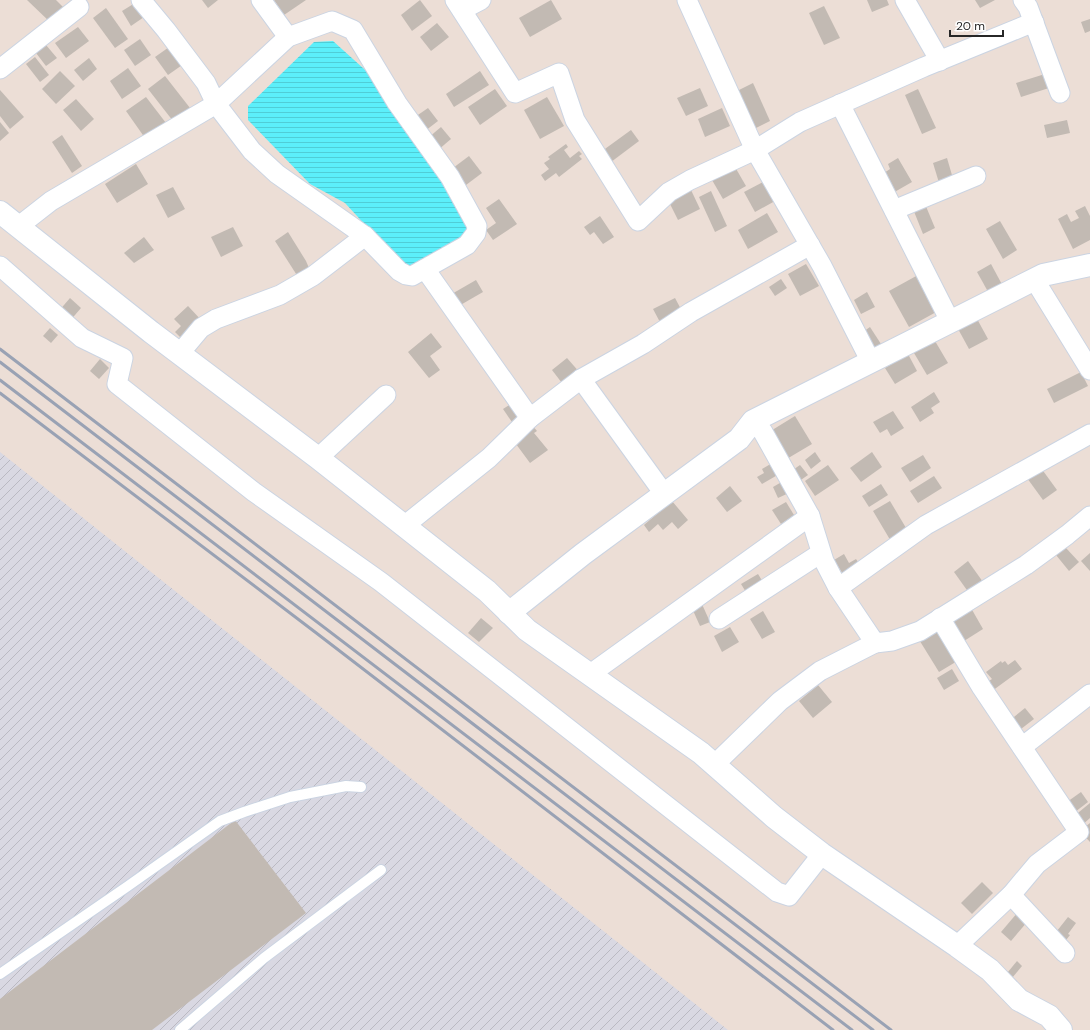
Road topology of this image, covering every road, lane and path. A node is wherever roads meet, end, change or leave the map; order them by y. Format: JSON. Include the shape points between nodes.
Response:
{"nodes":[{"id":1,"x":141,"y":0,"type":"edge"},
{"id":2,"x":262,"y":0,"type":"edge"},
{"id":3,"x":481,"y":0,"type":"edge"},
{"id":4,"x":687,"y":0,"type":"edge"},
{"id":5,"x":905,"y":0,"type":"edge"},
{"id":6,"x":1023,"y":0,"type":"edge"},
{"id":7,"x":79,"y":2,"type":"edge"},
{"id":8,"x":458,"y":5,"type":"edge"},
{"id":9,"x":1034,"y":22,"type":"junction"},
{"id":10,"x":288,"y":37,"type":"junction"},
{"id":11,"x":940,"y":61,"type":"junction"},
{"id":12,"x":0,"y":69,"type":"edge"},
{"id":13,"x":1060,"y":93,"type":"dead end"},
{"id":14,"x":216,"y":104,"type":"junction"},
{"id":15,"x":840,"y":104,"type":"junction"},
{"id":16,"x":755,"y":150,"type":"junction"},
{"id":17,"x":976,"y":176,"type":"dead end"},
{"id":18,"x":894,"y":210,"type":"junction"},
{"id":19,"x":0,"y":212,"type":"edge"},
{"id":20,"x":19,"y":226,"type":"junction"},
{"id":21,"x":365,"y":236,"type":"junction"},
{"id":22,"x":810,"y":245,"type":"junction"},
{"id":23,"x":0,"y":266,"type":"edge"},
{"id":24,"x":1090,"y":266,"type":"edge"},
{"id":25,"x":425,"y":269,"type":"junction"},
{"id":26,"x":1034,"y":279,"type":"junction"},
{"id":27,"x":950,"y":322,"type":"junction"},
{"id":28,"x":180,"y":353,"type":"junction"},
{"id":29,"x":871,"y":362,"type":"junction"},
{"id":30,"x":1090,"y":370,"type":"edge"},
{"id":31,"x":581,"y":378,"type":"junction"},
{"id":32,"x":386,"y":395,"type":"dead end"},
{"id":33,"x":530,"y":418,"type":"junction"},
{"id":34,"x":753,"y":421,"type":"junction"},
{"id":35,"x":1090,"y":434,"type":"edge"},
{"id":36,"x":318,"y":458,"type":"junction"},
{"id":37,"x":665,"y":495,"type":"junction"},
{"id":38,"x":810,"y":516,"type":"junction"},
{"id":39,"x":1090,"y":516,"type":"edge"},
{"id":40,"x":404,"y":526,"type":"junction"},
{"id":41,"x":821,"y":553,"type":"junction"},
{"id":42,"x":838,"y":588,"type":"junction"},
{"id":43,"x":508,"y":613,"type":"junction"},
{"id":44,"x":940,"y":618,"type":"junction"},
{"id":45,"x":719,"y":619,"type":"dead end"},
{"id":46,"x":874,"y":643,"type":"junction"},
{"id":47,"x":589,"y":675,"type":"junction"},
{"id":48,"x":1090,"y":694,"type":"edge"},
{"id":49,"x":1022,"y":747,"type":"junction"},
{"id":50,"x":714,"y":765,"type":"junction"},
{"id":51,"x":361,"y":787,"type":"dead end"},
{"id":52,"x":822,"y":854,"type":"junction"},
{"id":53,"x":382,"y":870,"type":"dead end"},
{"id":54,"x":1011,"y":895,"type":"junction"},
{"id":55,"x":957,"y":946,"type":"junction"},
{"id":56,"x":1065,"y":953,"type":"dead end"},
{"id":57,"x":0,"y":974,"type":"edge"},
{"id":58,"x":180,"y":1030,"type":"edge"},
{"id":59,"x":1061,"y":1030,"type":"edge"}],
"edges":[{"from":1,"to":14,"type":"street","via":[[206,83]]},
{"from":2,"to":10,"type":"street"},
{"from":3,"to":8,"type":"street"},
{"from":4,"to":16,"type":"street"},
{"from":5,"to":11,"type":"street"},
{"from":6,"to":9,"type":"street"},
{"from":7,"to":12,"type":"street"},
{"from":8,"to":16,"type":"street","via":[[515,93],[559,73],[575,120],[638,221],[668,192]]},
{"from":9,"to":11,"type":"street"},
{"from":9,"to":13,"type":"street"},
{"from":10,"to":14,"type":"street"},
{"from":10,"to":25,"type":"street","via":[[332,21],[352,30],[450,178],[477,226],[476,233],[467,245]]},
{"from":11,"to":15,"type":"street"},
{"from":14,"to":20,"type":"street","via":[[51,201]]},
{"from":14,"to":21,"type":"street","via":[[252,151],[277,174]]},
{"from":15,"to":16,"type":"street","via":[[800,122]]},
{"from":15,"to":18,"type":"street"},
{"from":16,"to":22,"type":"street"},
{"from":17,"to":18,"type":"street"},
{"from":18,"to":27,"type":"street"},
{"from":19,"to":20,"type":"street"},
{"from":20,"to":28,"type":"street"},
{"from":21,"to":25,"type":"street","via":[[406,275],[412,276]]},
{"from":21,"to":28,"type":"street","via":[[313,276],[280,295],[216,319],[201,328]]},
{"from":22,"to":29,"type":"street"},
{"from":22,"to":31,"type":"street"},
{"from":23,"to":52,"type":"street","via":[[82,338],[123,358],[117,384],[123,389],[254,492],[381,582],[777,892],[789,896]]},
{"from":24,"to":26,"type":"street"},
{"from":25,"to":33,"type":"street"},
{"from":26,"to":27,"type":"street"},
{"from":26,"to":30,"type":"street"},
{"from":27,"to":29,"type":"street"},
{"from":28,"to":36,"type":"street"},
{"from":29,"to":34,"type":"street"},
{"from":31,"to":33,"type":"street"},
{"from":31,"to":37,"type":"street"},
{"from":32,"to":36,"type":"street"},
{"from":33,"to":40,"type":"street","via":[[489,458]]},
{"from":34,"to":37,"type":"street","via":[[739,439]]},
{"from":34,"to":38,"type":"street","via":[[764,432]]},
{"from":35,"to":42,"type":"street","via":[[926,524]]},
{"from":36,"to":40,"type":"street"},
{"from":37,"to":43,"type":"street","via":[[583,554]]},
{"from":38,"to":41,"type":"street"},
{"from":38,"to":47,"type":"street"},
{"from":39,"to":44,"type":"street","via":[[1026,565]]},
{"from":40,"to":43,"type":"street","via":[[487,591]]},
{"from":41,"to":42,"type":"street"},
{"from":41,"to":45,"type":"street"},
{"from":42,"to":46,"type":"street"},
{"from":43,"to":47,"type":"street"},
{"from":44,"to":46,"type":"street","via":[[920,632],[892,641]]},
{"from":44,"to":49,"type":"street","via":[[982,688]]},
{"from":46,"to":50,"type":"street","via":[[820,671],[780,701]]},
{"from":47,"to":50,"type":"street"},
{"from":48,"to":49,"type":"street"},
{"from":49,"to":54,"type":"street","via":[[1079,832],[1037,864]]},
{"from":50,"to":52,"type":"street"},
{"from":51,"to":57,"type":"lane","via":[[346,786],[290,797],[220,821]]},
{"from":52,"to":55,"type":"street"},
{"from":53,"to":58,"type":"lane","via":[[264,958]]},
{"from":54,"to":55,"type":"street"},
{"from":54,"to":56,"type":"street"},
{"from":55,"to":59,"type":"street","via":[[990,970],[1018,1000],[1048,1016]]}]}
